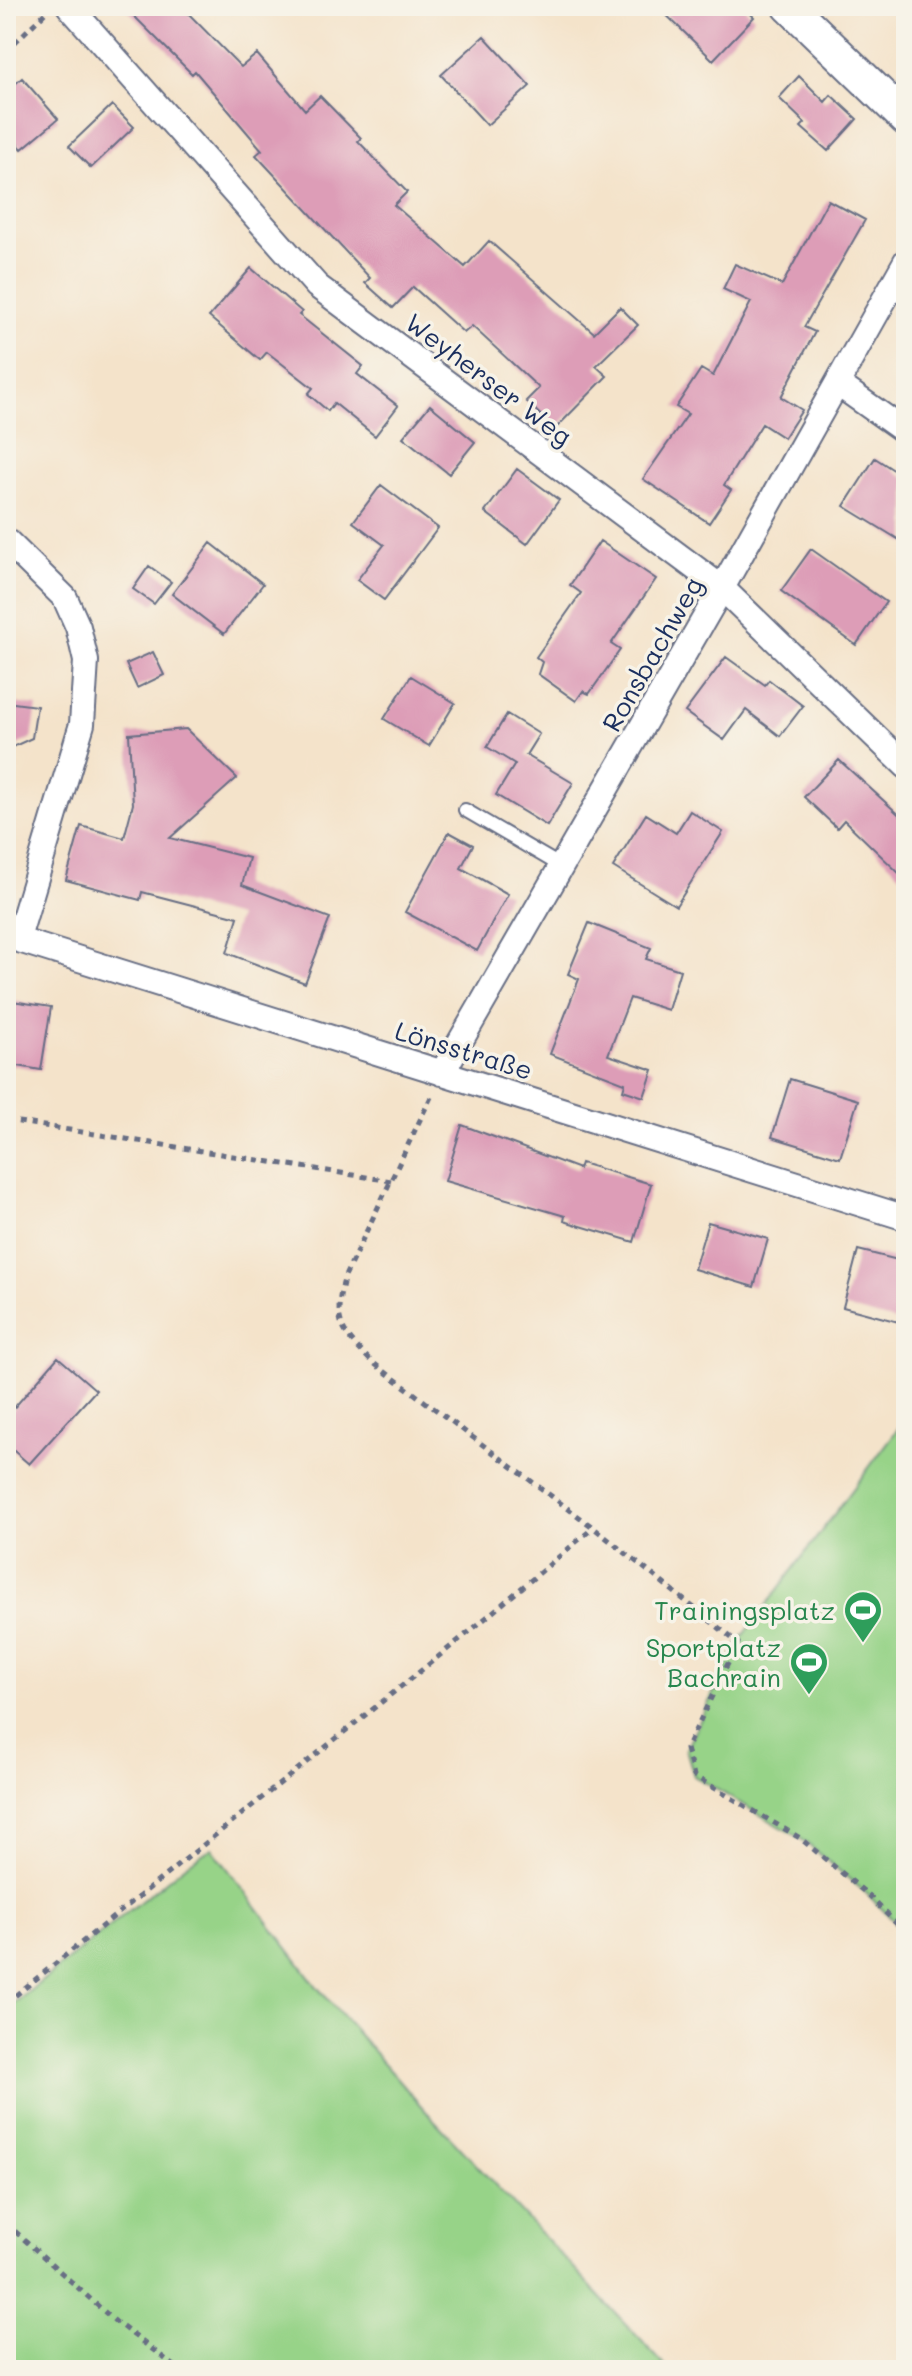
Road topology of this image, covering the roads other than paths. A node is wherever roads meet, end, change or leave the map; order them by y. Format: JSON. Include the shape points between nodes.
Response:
{"nodes":[{"id":1,"x":69,"y":6,"type":"edge"},
{"id":2,"x":789,"y":6,"type":"edge"},
{"id":3,"x":906,"y":119,"type":"edge"},
{"id":4,"x":906,"y":261,"type":"edge"},
{"id":5,"x":838,"y":384,"type":"junction"},
{"id":6,"x":906,"y":432,"type":"edge"},
{"id":7,"x":6,"y":540,"type":"edge"},
{"id":8,"x":722,"y":588,"type":"junction"},
{"id":9,"x":906,"y":766,"type":"edge"},
{"id":10,"x":465,"y":810,"type":"dead end"},
{"id":11,"x":561,"y":866,"type":"junction"},
{"id":12,"x":12,"y":937,"type":"edge"},
{"id":13,"x":442,"y":1073,"type":"junction"},
{"id":14,"x":906,"y":1218,"type":"edge"}],
"edges":[{"from":1,"to":8,"type":"street","name":"Weyherser Weg","via":[[317,286]]},
{"from":2,"to":3,"type":"main road"},
{"from":4,"to":5,"type":"street","name":"Ronsbachweg"},
{"from":5,"to":6,"type":"street"},
{"from":5,"to":8,"type":"street","name":"Ronsbachweg"},
{"from":7,"to":12,"type":"street","via":[[65,598],[86,661],[82,724]]},
{"from":8,"to":9,"type":"street","name":"Weyherser Weg"},
{"from":8,"to":11,"type":"street","name":"Ronsbachweg"},
{"from":10,"to":11,"type":"lane"},
{"from":11,"to":13,"type":"street","name":"Ronsbachweg"},
{"from":12,"to":13,"type":"street","name":"Lönsstraße"},
{"from":13,"to":14,"type":"street","name":"Lönsstraße"}]}
